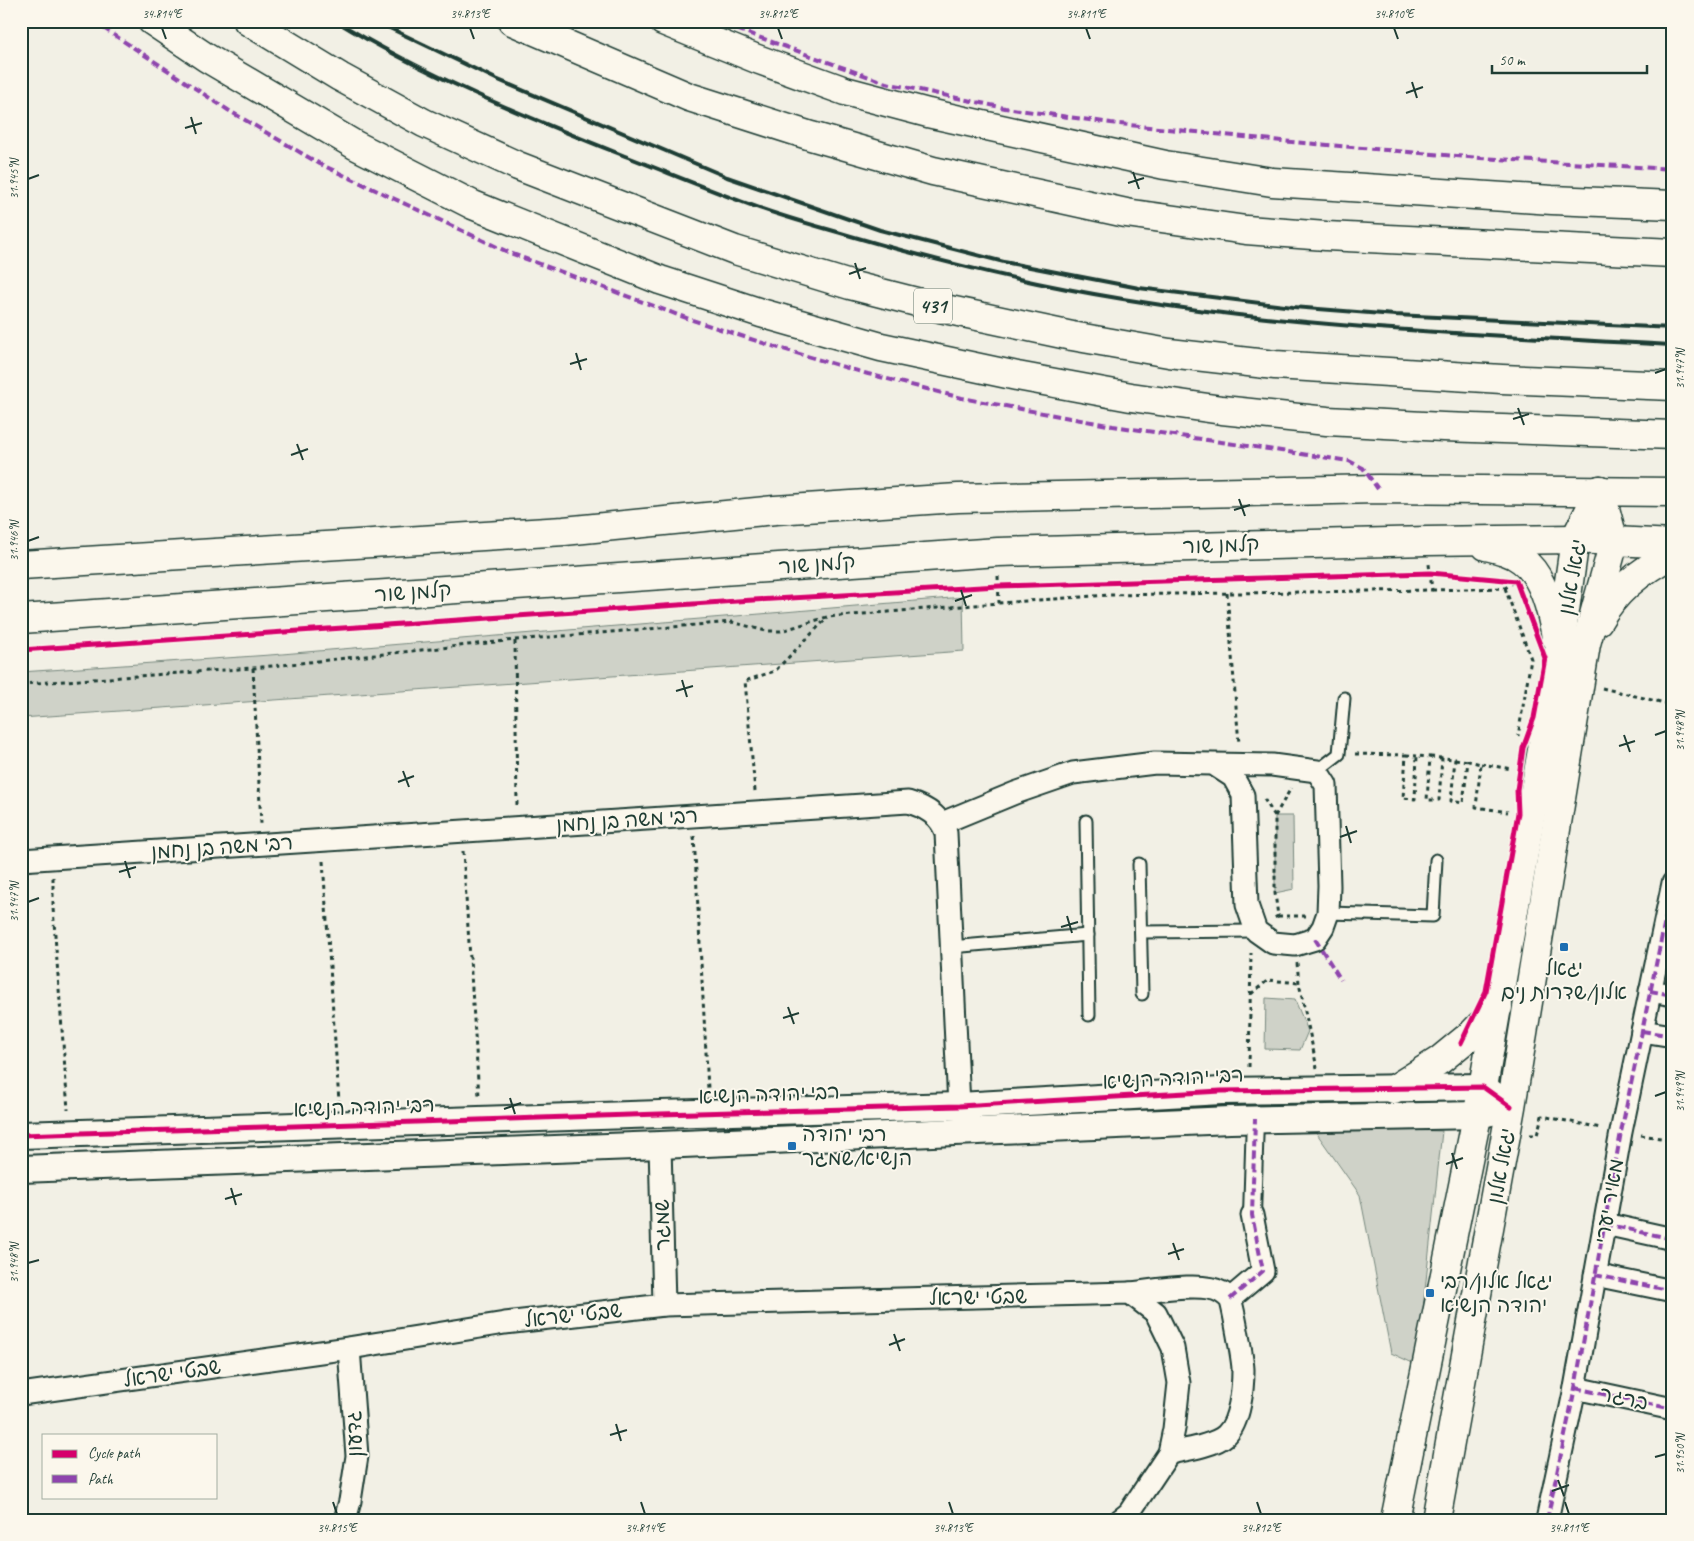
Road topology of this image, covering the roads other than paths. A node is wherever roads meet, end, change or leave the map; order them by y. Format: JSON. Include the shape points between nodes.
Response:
{"nodes":[{"id":1,"x":152,"y":21,"type":"edge"},
{"id":2,"x":248,"y":21,"type":"edge"},
{"id":3,"x":512,"y":21,"type":"edge"},
{"id":4,"x":663,"y":21,"type":"edge"},
{"id":5,"x":1673,"y":205,"type":"edge"},
{"id":6,"x":1673,"y":252,"type":"edge"},
{"id":7,"x":1673,"y":386,"type":"edge"},
{"id":8,"x":1673,"y":435,"type":"edge"},
{"id":9,"x":1600,"y":490,"type":"junction"},
{"id":10,"x":1673,"y":492,"type":"edge"},
{"id":11,"x":1575,"y":539,"type":"junction"},
{"id":12,"x":1440,"y":541,"type":"junction"},
{"id":13,"x":1614,"y":542,"type":"junction"},
{"id":14,"x":1673,"y":544,"type":"edge"},
{"id":15,"x":1673,"y":554,"type":"edge"},
{"id":16,"x":21,"y":565,"type":"edge"},
{"id":17,"x":21,"y":619,"type":"edge"},
{"id":18,"x":1586,"y":644,"type":"junction"},
{"id":19,"x":1559,"y":653,"type":"junction"},
{"id":20,"x":1344,"y":698,"type":"dead end"},
{"id":21,"x":1213,"y":764,"type":"junction"},
{"id":22,"x":1310,"y":769,"type":"junction"},
{"id":23,"x":1244,"y":779,"type":"junction"},
{"id":24,"x":1086,"y":821,"type":"dead end"},
{"id":25,"x":942,"y":823,"type":"junction"},
{"id":26,"x":21,"y":860,"type":"edge"},
{"id":27,"x":1436,"y":860,"type":"dead end"},
{"id":28,"x":1138,"y":864,"type":"dead end"},
{"id":29,"x":1673,"y":883,"type":"edge"},
{"id":30,"x":1327,"y":914,"type":"junction"},
{"id":31,"x":1256,"y":931,"type":"junction"},
{"id":32,"x":1141,"y":932,"type":"junction"},
{"id":33,"x":1088,"y":936,"type":"junction"},
{"id":34,"x":951,"y":947,"type":"junction"},
{"id":35,"x":1650,"y":991,"type":"junction"},
{"id":36,"x":1142,"y":994,"type":"dead end"},
{"id":37,"x":1673,"y":995,"type":"edge"},
{"id":38,"x":1498,"y":1007,"type":"junction"},
{"id":39,"x":1090,"y":1015,"type":"dead end"},
{"id":40,"x":1642,"y":1030,"type":"junction"},
{"id":41,"x":1673,"y":1036,"type":"edge"},
{"id":42,"x":1483,"y":1088,"type":"junction"},
{"id":43,"x":1394,"y":1089,"type":"junction"},
{"id":44,"x":959,"y":1106,"type":"junction"},
{"id":45,"x":1478,"y":1115,"type":"junction"},
{"id":46,"x":1256,"y":1119,"type":"junction"},
{"id":47,"x":1509,"y":1120,"type":"junction"},
{"id":48,"x":977,"y":1131,"type":"junction"},
{"id":49,"x":940,"y":1133,"type":"junction"},
{"id":50,"x":21,"y":1135,"type":"edge"},
{"id":51,"x":660,"y":1145,"type":"junction"},
{"id":52,"x":21,"y":1169,"type":"edge"},
{"id":53,"x":1252,"y":1215,"type":"joint"},
{"id":54,"x":1605,"y":1224,"type":"junction"},
{"id":55,"x":1673,"y":1239,"type":"edge"},
{"id":56,"x":1596,"y":1275,"type":"junction"},
{"id":57,"x":1673,"y":1291,"type":"edge"},
{"id":58,"x":1130,"y":1293,"type":"junction"},
{"id":59,"x":1230,"y":1299,"type":"junction"},
{"id":60,"x":664,"y":1305,"type":"junction"},
{"id":61,"x":349,"y":1348,"type":"junction"},
{"id":62,"x":1575,"y":1388,"type":"junction"},
{"id":63,"x":21,"y":1394,"type":"edge"},
{"id":64,"x":1673,"y":1409,"type":"edge"},
{"id":65,"x":1169,"y":1453,"type":"junction"},
{"id":66,"x":345,"y":1520,"type":"edge"},
{"id":67,"x":1120,"y":1520,"type":"edge"},
{"id":68,"x":1396,"y":1520,"type":"edge"},
{"id":69,"x":1436,"y":1520,"type":"edge"},
{"id":70,"x":1547,"y":1520,"type":"edge"}],
"edges":[{"from":1,"to":8,"type":"main road","via":[[207,58],[355,145],[473,205],[660,280],[872,344],[1017,376],[1222,410],[1443,428]]},
{"from":2,"to":7,"type":"main road","number":"431","via":[[424,123],[518,166],[736,250],[931,306],[1169,353],[1275,365]]},
{"from":3,"to":6,"type":"main road","via":[[689,97],[811,136],[933,171],[1126,213],[1246,230],[1326,236]]},
{"from":4,"to":5,"type":"main road","via":[[757,60],[845,91],[928,113],[1165,165],[1272,182]]},
{"from":9,"to":10,"type":"main road"},
{"from":9,"to":11,"type":"main road","name":"יגאל אלון"},
{"from":9,"to":13,"type":"main road","name":"יגאל אלון"},
{"from":9,"to":16,"type":"main road","via":[[1378,488],[958,498],[775,510],[564,531]]},
{"from":11,"to":12,"type":"main road","name":"קלמן שור"},
{"from":11,"to":13,"type":"main road","name":"קלמן שור"},
{"from":11,"to":19,"type":"main road","name":"יגאל אלון"},
{"from":12,"to":17,"type":"main road","name":"קלמן שור","via":[[998,552]]},
{"from":12,"to":19,"type":"main road","via":[[1488,546],[1510,552],[1523,560],[1533,571],[1549,606]]},
{"from":13,"to":14,"type":"main road","name":"קלמן שור"},
{"from":13,"to":18,"type":"main road","name":"יגאל אלון"},
{"from":15,"to":18,"type":"main road","via":[[1648,568],[1619,593]]},
{"from":18,"to":47,"type":"main road","name":"יגאל אלון"},
{"from":19,"to":38,"type":"main road","name":"יגאל אלון","via":[[1518,813]]},
{"from":20,"to":22,"type":"lane","via":[[1339,754]]},
{"from":21,"to":23,"type":"street"},
{"from":21,"to":23,"type":"street","via":[[1233,777]]},
{"from":21,"to":25,"type":"street","via":[[1155,763],[1073,773]]},
{"from":22,"to":23,"type":"street","via":[[1272,765]]},
{"from":22,"to":30,"type":"street","via":[[1326,785]]},
{"from":23,"to":31,"type":"street","via":[[1246,905]]},
{"from":24,"to":33,"type":"lane"},
{"from":25,"to":26,"type":"street","name":"רבי משה בן נחמן","via":[[923,806],[908,802]]},
{"from":25,"to":34,"type":"street","via":[[946,833]]},
{"from":27,"to":30,"type":"lane","via":[[1433,916]]},
{"from":28,"to":32,"type":"lane"},
{"from":29,"to":35,"type":"street","name":"מאיר יערי"},
{"from":30,"to":31,"type":"street","via":[[1315,939],[1295,946],[1273,943]]},
{"from":31,"to":32,"type":"lane"},
{"from":32,"to":36,"type":"lane"},
{"from":33,"to":34,"type":"lane"},
{"from":33,"to":39,"type":"lane"},
{"from":34,"to":44,"type":"street"},
{"from":35,"to":37,"type":"street"},
{"from":35,"to":40,"type":"street","name":"מאיר יערי"},
{"from":38,"to":42,"type":"main road","name":"יגאל אלון"},
{"from":38,"to":43,"type":"main road","via":[[1440,1060]]},
{"from":40,"to":41,"type":"street"},
{"from":40,"to":54,"type":"street","name":"מאיר יערי"},
{"from":42,"to":43,"type":"street","name":"רבי יהודה הנשיא"},
{"from":42,"to":45,"type":"main road","name":"יגאל אלון"},
{"from":42,"to":47,"type":"street"},
{"from":43,"to":44,"type":"street","name":"רבי יהודה הנשיא","via":[[1249,1091]]},
{"from":44,"to":48,"type":"street"},
{"from":44,"to":49,"type":"street"},
{"from":44,"to":50,"type":"street","name":"רבי יהודה הנשיא"},
{"from":45,"to":46,"type":"street","name":"רבי יהודה הנשיא"},
{"from":45,"to":47,"type":"street","name":"רבי יהודה הנשיא"},
{"from":45,"to":68,"type":"main road","name":"יגאל אלון"},
{"from":46,"to":48,"type":"street","name":"רבי יהודה הנשיא"},
{"from":46,"to":53,"type":"street"},
{"from":47,"to":69,"type":"main road","name":"יגאל אלון"},
{"from":48,"to":49,"type":"street","name":"רבי יהודה הנשיא"},
{"from":49,"to":51,"type":"street","name":"רבי יהודה הנשיא"},
{"from":51,"to":52,"type":"street","name":"רבי יהודה הנשיא"},
{"from":51,"to":60,"type":"street","name":"שמגר"},
{"from":53,"to":59,"type":"street","via":[[1263,1271]]},
{"from":54,"to":55,"type":"street"},
{"from":54,"to":56,"type":"street","name":"מאיר יערי"},
{"from":56,"to":57,"type":"street"},
{"from":56,"to":62,"type":"street","name":"מאיר יערי"},
{"from":58,"to":59,"type":"street","name":"שבטי ישראל","via":[[1205,1288],[1220,1291]]},
{"from":58,"to":60,"type":"street","name":"שבטי ישראל"},
{"from":58,"to":65,"type":"street","via":[[1156,1313],[1173,1348],[1179,1383]]},
{"from":59,"to":65,"type":"street","via":[[1243,1368],[1241,1399],[1234,1423],[1226,1435],[1200,1448]]},
{"from":60,"to":61,"type":"street","name":"שבטי ישראל","via":[[504,1323]]},
{"from":61,"to":63,"type":"street","name":"שבטי ישראל"},
{"from":61,"to":66,"type":"street","name":"גדעון","via":[[357,1456]]},
{"from":62,"to":64,"type":"street","name":"ברגר"},
{"from":62,"to":70,"type":"street","name":"מאיר יערי"},
{"from":65,"to":67,"type":"street","via":[[1129,1513]]}]}
